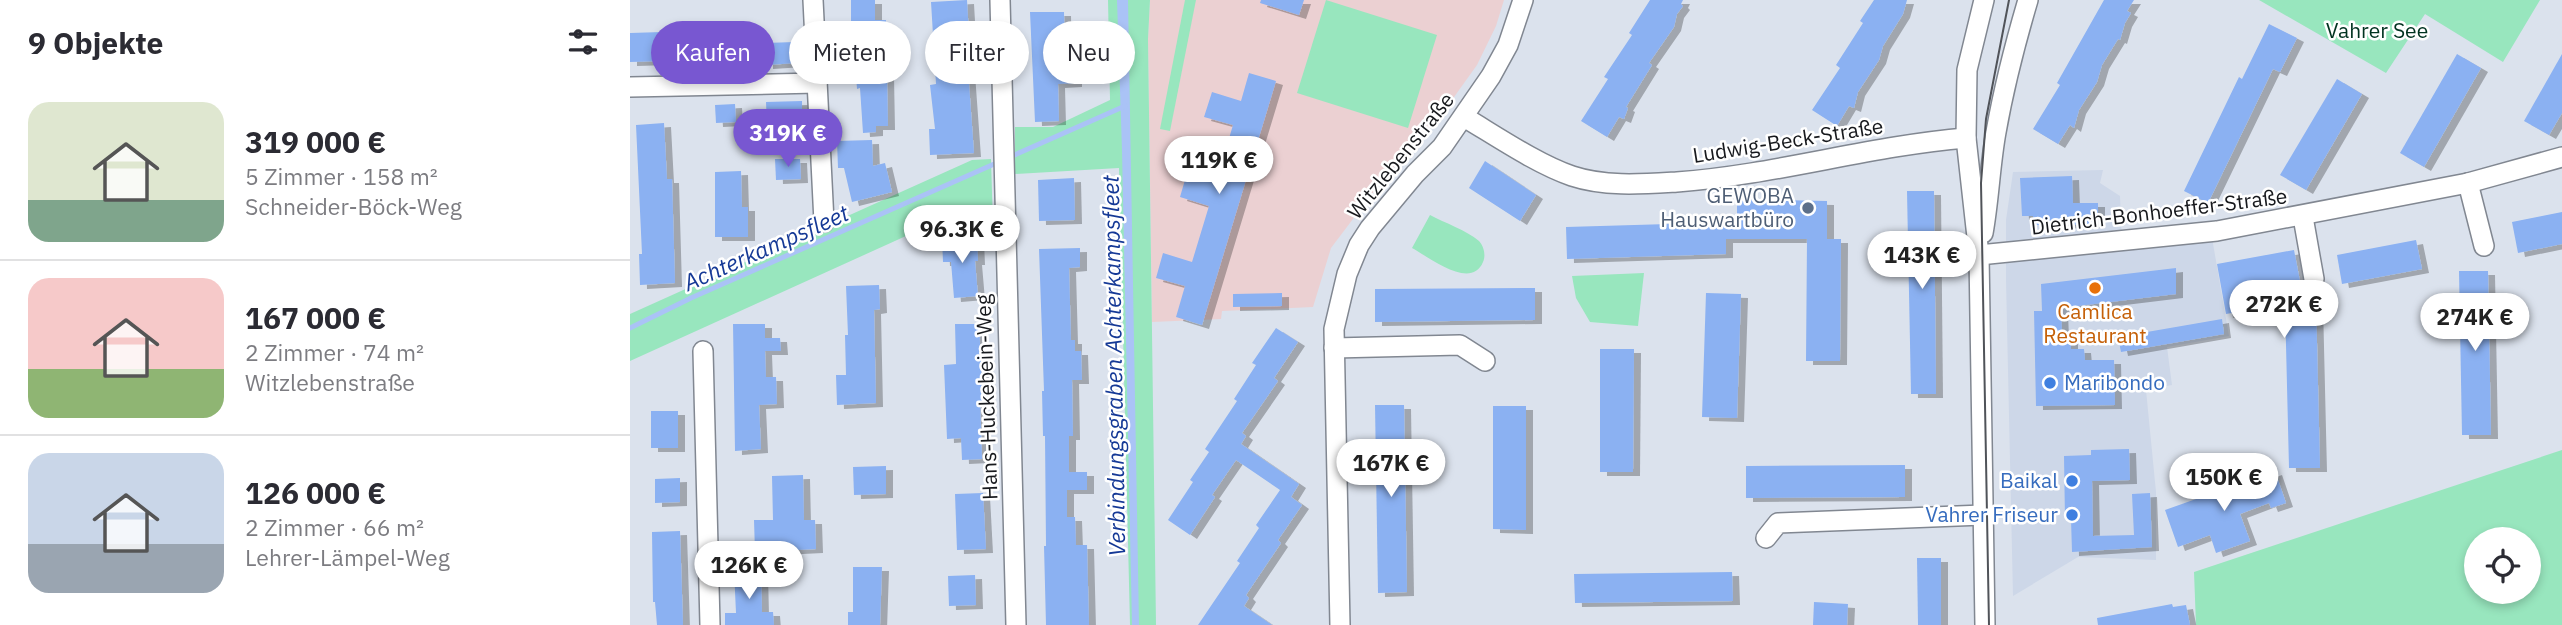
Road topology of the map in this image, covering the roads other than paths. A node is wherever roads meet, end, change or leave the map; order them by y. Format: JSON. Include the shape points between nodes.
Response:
{"nodes":[{"id":1,"x":813,"y":0,"type":"edge"},
{"id":2,"x":1000,"y":0,"type":"edge"},
{"id":3,"x":1523,"y":0,"type":"edge"},
{"id":4,"x":1984,"y":0,"type":"edge"},
{"id":5,"x":2028,"y":0,"type":"edge"},
{"id":6,"x":814,"y":21,"type":"edge"},
{"id":7,"x":789,"y":84,"type":"edge"},
{"id":8,"x":817,"y":84,"type":"edge"},
{"id":9,"x":630,"y":87,"type":"edge"},
{"id":10,"x":1464,"y":117,"type":"junction"},
{"id":11,"x":1966,"y":138,"type":"junction"},
{"id":12,"x":2562,"y":157,"type":"edge"},
{"id":13,"x":2468,"y":183,"type":"junction"},
{"id":14,"x":2303,"y":216,"type":"junction"},
{"id":15,"x":824,"y":222,"type":"dead end"},
{"id":16,"x":2484,"y":246,"type":"dead end"},
{"id":17,"x":1979,"y":255,"type":"junction"},
{"id":18,"x":2314,"y":279,"type":"dead end"},
{"id":19,"x":1334,"y":348,"type":"junction"},
{"id":20,"x":703,"y":351,"type":"dead end"},
{"id":21,"x":1485,"y":361,"type":"dead end"},
{"id":22,"x":1983,"y":515,"type":"junction"},
{"id":23,"x":1766,"y":538,"type":"dead end"},
{"id":24,"x":710,"y":625,"type":"edge"},
{"id":25,"x":1016,"y":625,"type":"edge"},
{"id":26,"x":1340,"y":625,"type":"edge"},
{"id":27,"x":1985,"y":625,"type":"edge"}],
"edges":[{"from":1,"to":6,"type":"street"},
{"from":2,"to":25,"type":"street","name":"Hans-Huckebein-Weg"},
{"from":3,"to":10,"type":"street","name":"Witzlebenstraße","via":[[1508,45]]},
{"from":4,"to":11,"type":"street","via":[[1968,70]]},
{"from":5,"to":17,"type":"street","via":[[2006,79]]},
{"from":7,"to":9,"type":"street"},
{"from":8,"to":15,"type":"street"},
{"from":10,"to":11,"type":"street","name":"Ludwig-Beck-Straße","via":[[1572,176],[1643,184],[1728,178],[1915,142]]},
{"from":10,"to":19,"type":"street","name":"Witzlebenstraße","via":[[1359,245],[1337,310]]},
{"from":11,"to":17,"type":"street"},
{"from":12,"to":13,"type":"street","name":"Dietrich-Bonhoeffer-Straße"},
{"from":13,"to":14,"type":"street","name":"Dietrich-Bonhoeffer-Straße"},
{"from":13,"to":16,"type":"street"},
{"from":14,"to":17,"type":"street","name":"Dietrich-Bonhoeffer-Straße","via":[[2217,231]]},
{"from":14,"to":18,"type":"street","name":"Dietrich-Bonhoeffer-Straße"},
{"from":17,"to":22,"type":"street"},
{"from":19,"to":21,"type":"street","via":[[1460,345]]},
{"from":19,"to":26,"type":"street","name":"Witzlebenstraße"},
{"from":20,"to":24,"type":"street"},
{"from":22,"to":23,"type":"street","via":[[1778,523]]},
{"from":22,"to":27,"type":"street"}]}
